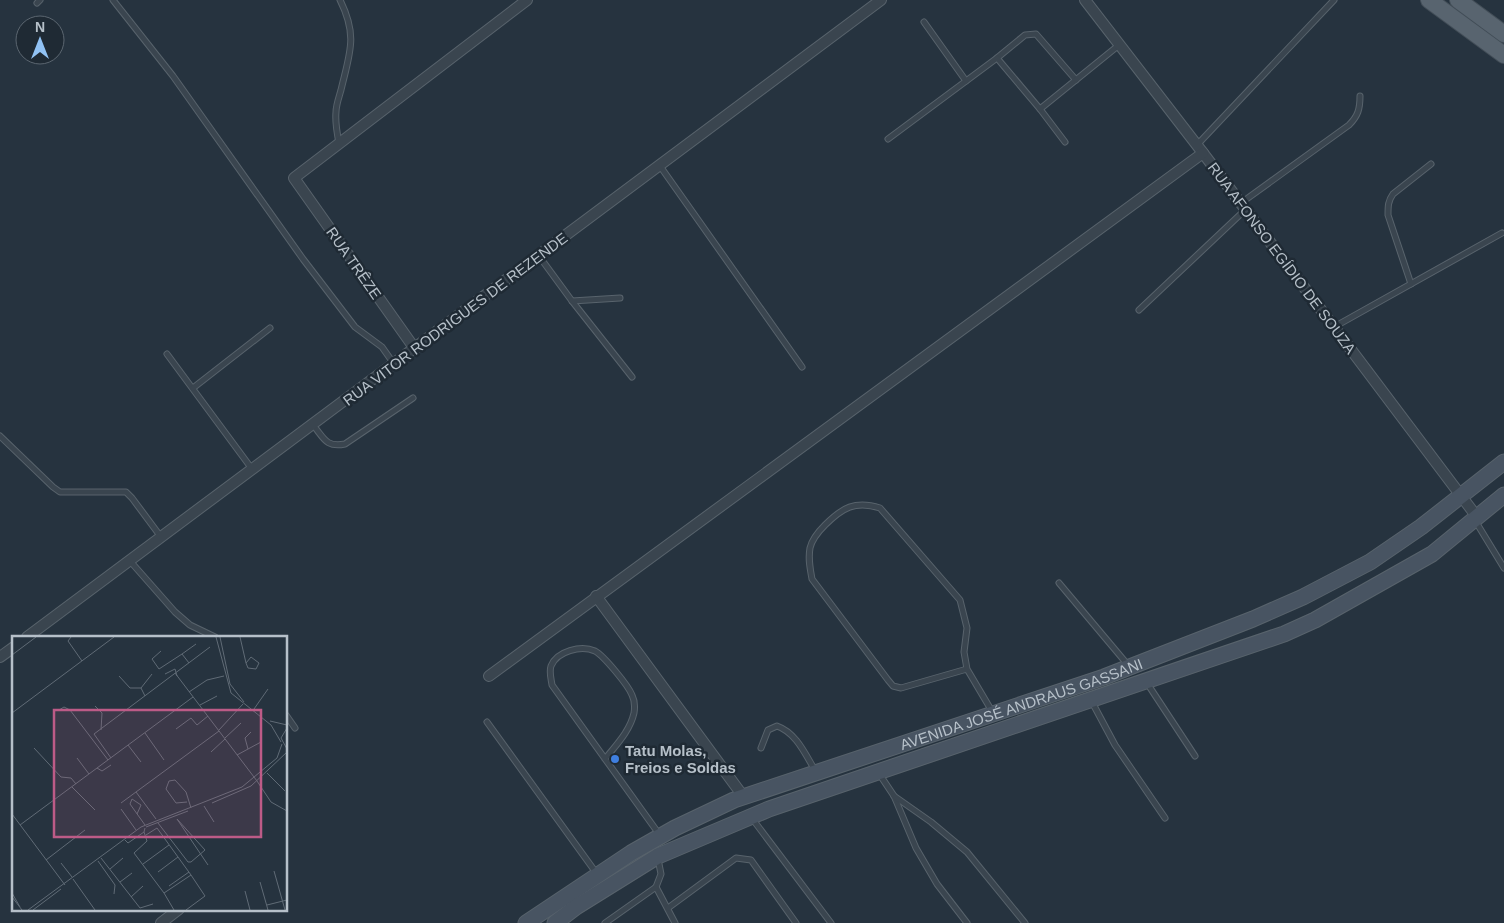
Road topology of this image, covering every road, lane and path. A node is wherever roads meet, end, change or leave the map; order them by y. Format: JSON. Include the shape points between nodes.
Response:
{"nodes":[{"id":1,"x":113,"y":0,"type":"edge"},
{"id":2,"x":340,"y":0,"type":"edge"},
{"id":3,"x":527,"y":0,"type":"edge"},
{"id":4,"x":881,"y":0,"type":"edge"},
{"id":5,"x":1085,"y":0,"type":"edge"},
{"id":6,"x":1334,"y":0,"type":"edge"},
{"id":7,"x":1429,"y":0,"type":"edge"},
{"id":8,"x":1458,"y":0,"type":"edge"},
{"id":9,"x":924,"y":22,"type":"dead end"},
{"id":10,"x":1504,"y":34,"type":"edge"},
{"id":11,"x":1120,"y":45,"type":"junction"},
{"id":12,"x":1504,"y":55,"type":"edge"},
{"id":13,"x":996,"y":58,"type":"junction"},
{"id":14,"x":1076,"y":80,"type":"junction"},
{"id":15,"x":966,"y":81,"type":"junction"},
{"id":16,"x":1360,"y":96,"type":"dead end"},
{"id":17,"x":1040,"y":109,"type":"junction"},
{"id":18,"x":888,"y":139,"type":"dead end"},
{"id":19,"x":1065,"y":142,"type":"dead end"},
{"id":20,"x":339,"y":143,"type":"junction"},
{"id":21,"x":1200,"y":149,"type":"junction"},
{"id":22,"x":1431,"y":164,"type":"dead end"},
{"id":23,"x":660,"y":166,"type":"junction"},
{"id":24,"x":1243,"y":207,"type":"junction"},
{"id":25,"x":1502,"y":233,"type":"dead end"},
{"id":26,"x":539,"y":256,"type":"junction"},
{"id":27,"x":1411,"y":284,"type":"junction"},
{"id":28,"x":620,"y":298,"type":"dead end"},
{"id":29,"x":572,"y":301,"type":"junction"},
{"id":30,"x":1139,"y":310,"type":"dead end"},
{"id":31,"x":1333,"y":327,"type":"junction"},
{"id":32,"x":270,"y":328,"type":"dead end"},
{"id":33,"x":415,"y":349,"type":"junction"},
{"id":34,"x":167,"y":354,"type":"dead end"},
{"id":35,"x":395,"y":364,"type":"junction"},
{"id":36,"x":802,"y":367,"type":"dead end"},
{"id":37,"x":632,"y":377,"type":"dead end"},
{"id":38,"x":193,"y":388,"type":"junction"},
{"id":39,"x":413,"y":398,"type":"dead end"},
{"id":40,"x":313,"y":425,"type":"junction"},
{"id":41,"x":0,"y":436,"type":"edge"},
{"id":42,"x":1504,"y":462,"type":"edge"},
{"id":43,"x":252,"y":470,"type":"junction"},
{"id":44,"x":1504,"y":495,"type":"edge"},
{"id":45,"x":1460,"y":496,"type":"junction"},
{"id":46,"x":1476,"y":518,"type":"junction"},
{"id":47,"x":162,"y":537,"type":"junction"},
{"id":48,"x":130,"y":561,"type":"junction"},
{"id":49,"x":1504,"y":568,"type":"edge"},
{"id":50,"x":1059,"y":583,"type":"dead end"},
{"id":51,"x":596,"y":596,"type":"junction"},
{"id":52,"x":1303,"y":596,"type":"junction"},
{"id":53,"x":1315,"y":620,"type":"junction"},
{"id":54,"x":28,"y":636,"type":"edge"},
{"id":55,"x":213,"y":636,"type":"edge"},
{"id":56,"x":12,"y":648,"type":"edge"},
{"id":57,"x":0,"y":657,"type":"edge"},
{"id":58,"x":1130,"y":667,"type":"junction"},
{"id":59,"x":967,"y":669,"type":"junction"},
{"id":60,"x":489,"y":676,"type":"dead end"},
{"id":61,"x":1104,"y":677,"type":"junction"},
{"id":62,"x":1145,"y":681,"type":"junction"},
{"id":63,"x":1110,"y":693,"type":"junction"},
{"id":64,"x":1090,"y":699,"type":"junction"},
{"id":65,"x":993,"y":713,"type":"junction"},
{"id":66,"x":288,"y":718,"type":"edge"},
{"id":67,"x":487,"y":722,"type":"dead end"},
{"id":68,"x":295,"y":728,"type":"dead end"},
{"id":69,"x":761,"y":748,"type":"dead end"},
{"id":70,"x":884,"y":749,"type":"junction"},
{"id":71,"x":1195,"y":756,"type":"dead end"},
{"id":72,"x":606,"y":759,"type":"junction"},
{"id":73,"x":885,"y":770,"type":"junction"},
{"id":74,"x":816,"y":773,"type":"junction"},
{"id":75,"x":743,"y":796,"type":"junction"},
{"id":76,"x":894,"y":796,"type":"junction"},
{"id":77,"x":751,"y":817,"type":"junction"},
{"id":78,"x":1165,"y":818,"type":"dead end"},
{"id":79,"x":661,"y":836,"type":"junction"},
{"id":80,"x":658,"y":856,"type":"junction"},
{"id":81,"x":598,"y":875,"type":"junction"},
{"id":82,"x":656,"y":887,"type":"junction"},
{"id":83,"x":668,"y":908,"type":"junction"},
{"id":84,"x":178,"y":910,"type":"edge"},
{"id":85,"x":161,"y":923,"type":"edge"},
{"id":86,"x":526,"y":923,"type":"edge"},
{"id":87,"x":555,"y":923,"type":"edge"},
{"id":88,"x":605,"y":923,"type":"edge"},
{"id":89,"x":675,"y":923,"type":"edge"},
{"id":90,"x":796,"y":923,"type":"edge"},
{"id":91,"x":832,"y":923,"type":"edge"},
{"id":92,"x":967,"y":923,"type":"edge"},
{"id":93,"x":1025,"y":923,"type":"edge"}],
"edges":[{"from":1,"to":35,"type":"lane","via":[[355,327],[382,347]]},
{"from":2,"to":20,"type":"lane","via":[[350,23],[351,49],[336,110]]},
{"from":3,"to":20,"type":"street"},
{"from":4,"to":23,"type":"street","name":"RUA VITOR RODRIGUES DE REZENDE"},
{"from":5,"to":11,"type":"street","name":"RUA AFONSO EGÍDIO DE SOUZA"},
{"from":6,"to":21,"type":"lane"},
{"from":7,"to":12,"type":"main road"},
{"from":8,"to":10,"type":"main road"},
{"from":9,"to":15,"type":"lane"},
{"from":11,"to":14,"type":"lane"},
{"from":11,"to":21,"type":"street","name":"RUA AFONSO EGÍDIO DE SOUZA"},
{"from":13,"to":14,"type":"lane","via":[[1025,35],[1036,34]]},
{"from":13,"to":15,"type":"lane"},
{"from":13,"to":17,"type":"lane"},
{"from":14,"to":17,"type":"lane"},
{"from":15,"to":18,"type":"lane"},
{"from":16,"to":24,"type":"lane","via":[[1360,111],[1356,119]]},
{"from":17,"to":19,"type":"lane"},
{"from":20,"to":33,"type":"street","name":"RUA TRÊZE","via":[[294,178]]},
{"from":21,"to":24,"type":"street","name":"RUA AFONSO EGÍDIO DE SOUZA"},
{"from":21,"to":51,"type":"street"},
{"from":22,"to":27,"type":"lane","via":[[1389,199],[1388,215]]},
{"from":23,"to":26,"type":"street","name":"RUA VITOR RODRIGUES DE REZENDE"},
{"from":23,"to":36,"type":"lane"},
{"from":24,"to":30,"type":"lane"},
{"from":24,"to":31,"type":"street","name":"RUA AFONSO EGÍDIO DE SOUZA"},
{"from":25,"to":27,"type":"lane"},
{"from":26,"to":29,"type":"lane"},
{"from":26,"to":33,"type":"street","name":"RUA VITOR RODRIGUES DE REZENDE"},
{"from":27,"to":31,"type":"lane"},
{"from":28,"to":29,"type":"lane"},
{"from":29,"to":37,"type":"lane"},
{"from":31,"to":45,"type":"street","name":"RUA AFONSO EGÍDIO DE SOUZA"},
{"from":32,"to":38,"type":"lane"},
{"from":33,"to":35,"type":"street","name":"RUA VITOR RODRIGUES DE REZENDE"},
{"from":34,"to":38,"type":"lane"},
{"from":35,"to":40,"type":"street","name":"RUA VITOR RODRIGUES DE REZENDE"},
{"from":38,"to":43,"type":"lane"},
{"from":39,"to":40,"type":"lane","via":[[345,444],[332,446]]},
{"from":40,"to":43,"type":"street","name":"RUA VITOR RODRIGUES DE REZENDE"},
{"from":41,"to":47,"type":"lane","via":[[60,492],[126,492]]},
{"from":42,"to":45,"type":"main road","name":"AVENIDA JOSÉ ANDRAUS GASSANI"},
{"from":43,"to":47,"type":"street","name":"RUA VITOR RODRIGUES DE REZENDE"},
{"from":44,"to":46,"type":"main road","name":"AVENIDA JOSÉ ANDRAUS GASSANI"},
{"from":45,"to":46,"type":"street","name":"RUA AFONSO EGÍDIO DE SOUZA"},
{"from":45,"to":52,"type":"main road","name":"AVENIDA JOSÉ ANDRAUS GASSANI","via":[[1370,562]]},
{"from":46,"to":49,"type":"lane"},
{"from":46,"to":53,"type":"main road","name":"AVENIDA JOSÉ ANDRAUS GASSANI","via":[[1432,554]]},
{"from":47,"to":48,"type":"street","name":"RUA VITOR RODRIGUES DE REZENDE"},
{"from":48,"to":54,"type":"street","name":"RUA VITOR RODRIGUES DE REZENDE"},
{"from":48,"to":55,"type":"lane","via":[[175,612],[190,625]]},
{"from":50,"to":58,"type":"lane"},
{"from":51,"to":60,"type":"street"},
{"from":51,"to":75,"type":"street"},
{"from":52,"to":53,"type":"main road"},
{"from":52,"to":58,"type":"main road","name":"AVENIDA JOSÉ ANDRAUS GASSANI","via":[[1244,623]]},
{"from":53,"to":62,"type":"main road","name":"AVENIDA JOSÉ ANDRAUS GASSANI","via":[[1284,634]]},
{"from":56,"to":57,"type":"street"},
{"from":58,"to":61,"type":"main road","name":"AVENIDA JOSÉ ANDRAUS GASSANI"},
{"from":59,"to":59,"type":"lane","via":[[964,652],[967,628],[960,600],[954,593],[880,508],[860,504],[834,516],[817,534],[811,546],[809,564],[812,579],[893,686],[901,688]]},
{"from":59,"to":65,"type":"lane"},
{"from":61,"to":63,"type":"main road"},
{"from":61,"to":65,"type":"main road","name":"AVENIDA JOSÉ ANDRAUS GASSANI"},
{"from":62,"to":63,"type":"main road","name":"AVENIDA JOSÉ ANDRAUS GASSANI"},
{"from":62,"to":71,"type":"lane"},
{"from":63,"to":64,"type":"main road","name":"AVENIDA JOSÉ ANDRAUS GASSANI"},
{"from":64,"to":73,"type":"main road","name":"AVENIDA JOSÉ ANDRAUS GASSANI"},
{"from":64,"to":78,"type":"lane","via":[[1115,745]]},
{"from":65,"to":70,"type":"main road","name":"AVENIDA JOSÉ ANDRAUS GASSANI"},
{"from":66,"to":68,"type":"lane"},
{"from":67,"to":81,"type":"lane"},
{"from":69,"to":74,"type":"lane","via":[[768,730],[777,726],[783,728],[796,739]]},
{"from":70,"to":73,"type":"main road"},
{"from":70,"to":74,"type":"main road","name":"AVENIDA JOSÉ ANDRAUS GASSANI"},
{"from":72,"to":72,"type":"lane","via":[[552,685],[551,665],[558,656],[583,649],[594,651],[605,659],[631,693],[634,715],[625,734]]},
{"from":72,"to":79,"type":"lane"},
{"from":73,"to":76,"type":"lane"},
{"from":73,"to":77,"type":"main road","name":"AVENIDA JOSÉ ANDRAUS GASSANI"},
{"from":74,"to":75,"type":"main road","name":"AVENIDA JOSÉ ANDRAUS GASSANI"},
{"from":75,"to":79,"type":"main road","name":"AVENIDA JOSÉ ANDRAUS GASSANI"},
{"from":76,"to":92,"type":"lane","via":[[916,848],[937,884]]},
{"from":76,"to":93,"type":"lane","via":[[967,852]]},
{"from":77,"to":80,"type":"main road","name":"AVENIDA JOSÉ ANDRAUS GASSANI"},
{"from":77,"to":91,"type":"lane"},
{"from":79,"to":81,"type":"main road","name":"AVENIDA JOSÉ ANDRAUS GASSANI"},
{"from":80,"to":82,"type":"lane","via":[[661,874]]},
{"from":80,"to":87,"type":"main road","name":"AVENIDA JOSÉ ANDRAUS GASSANI"},
{"from":81,"to":86,"type":"main road","name":"AVENIDA JOSÉ ANDRAUS GASSANI"},
{"from":82,"to":83,"type":"lane"},
{"from":82,"to":88,"type":"lane"},
{"from":83,"to":89,"type":"lane"},
{"from":83,"to":90,"type":"lane","via":[[736,858],[751,860]]},
{"from":84,"to":85,"type":"street"}]}
